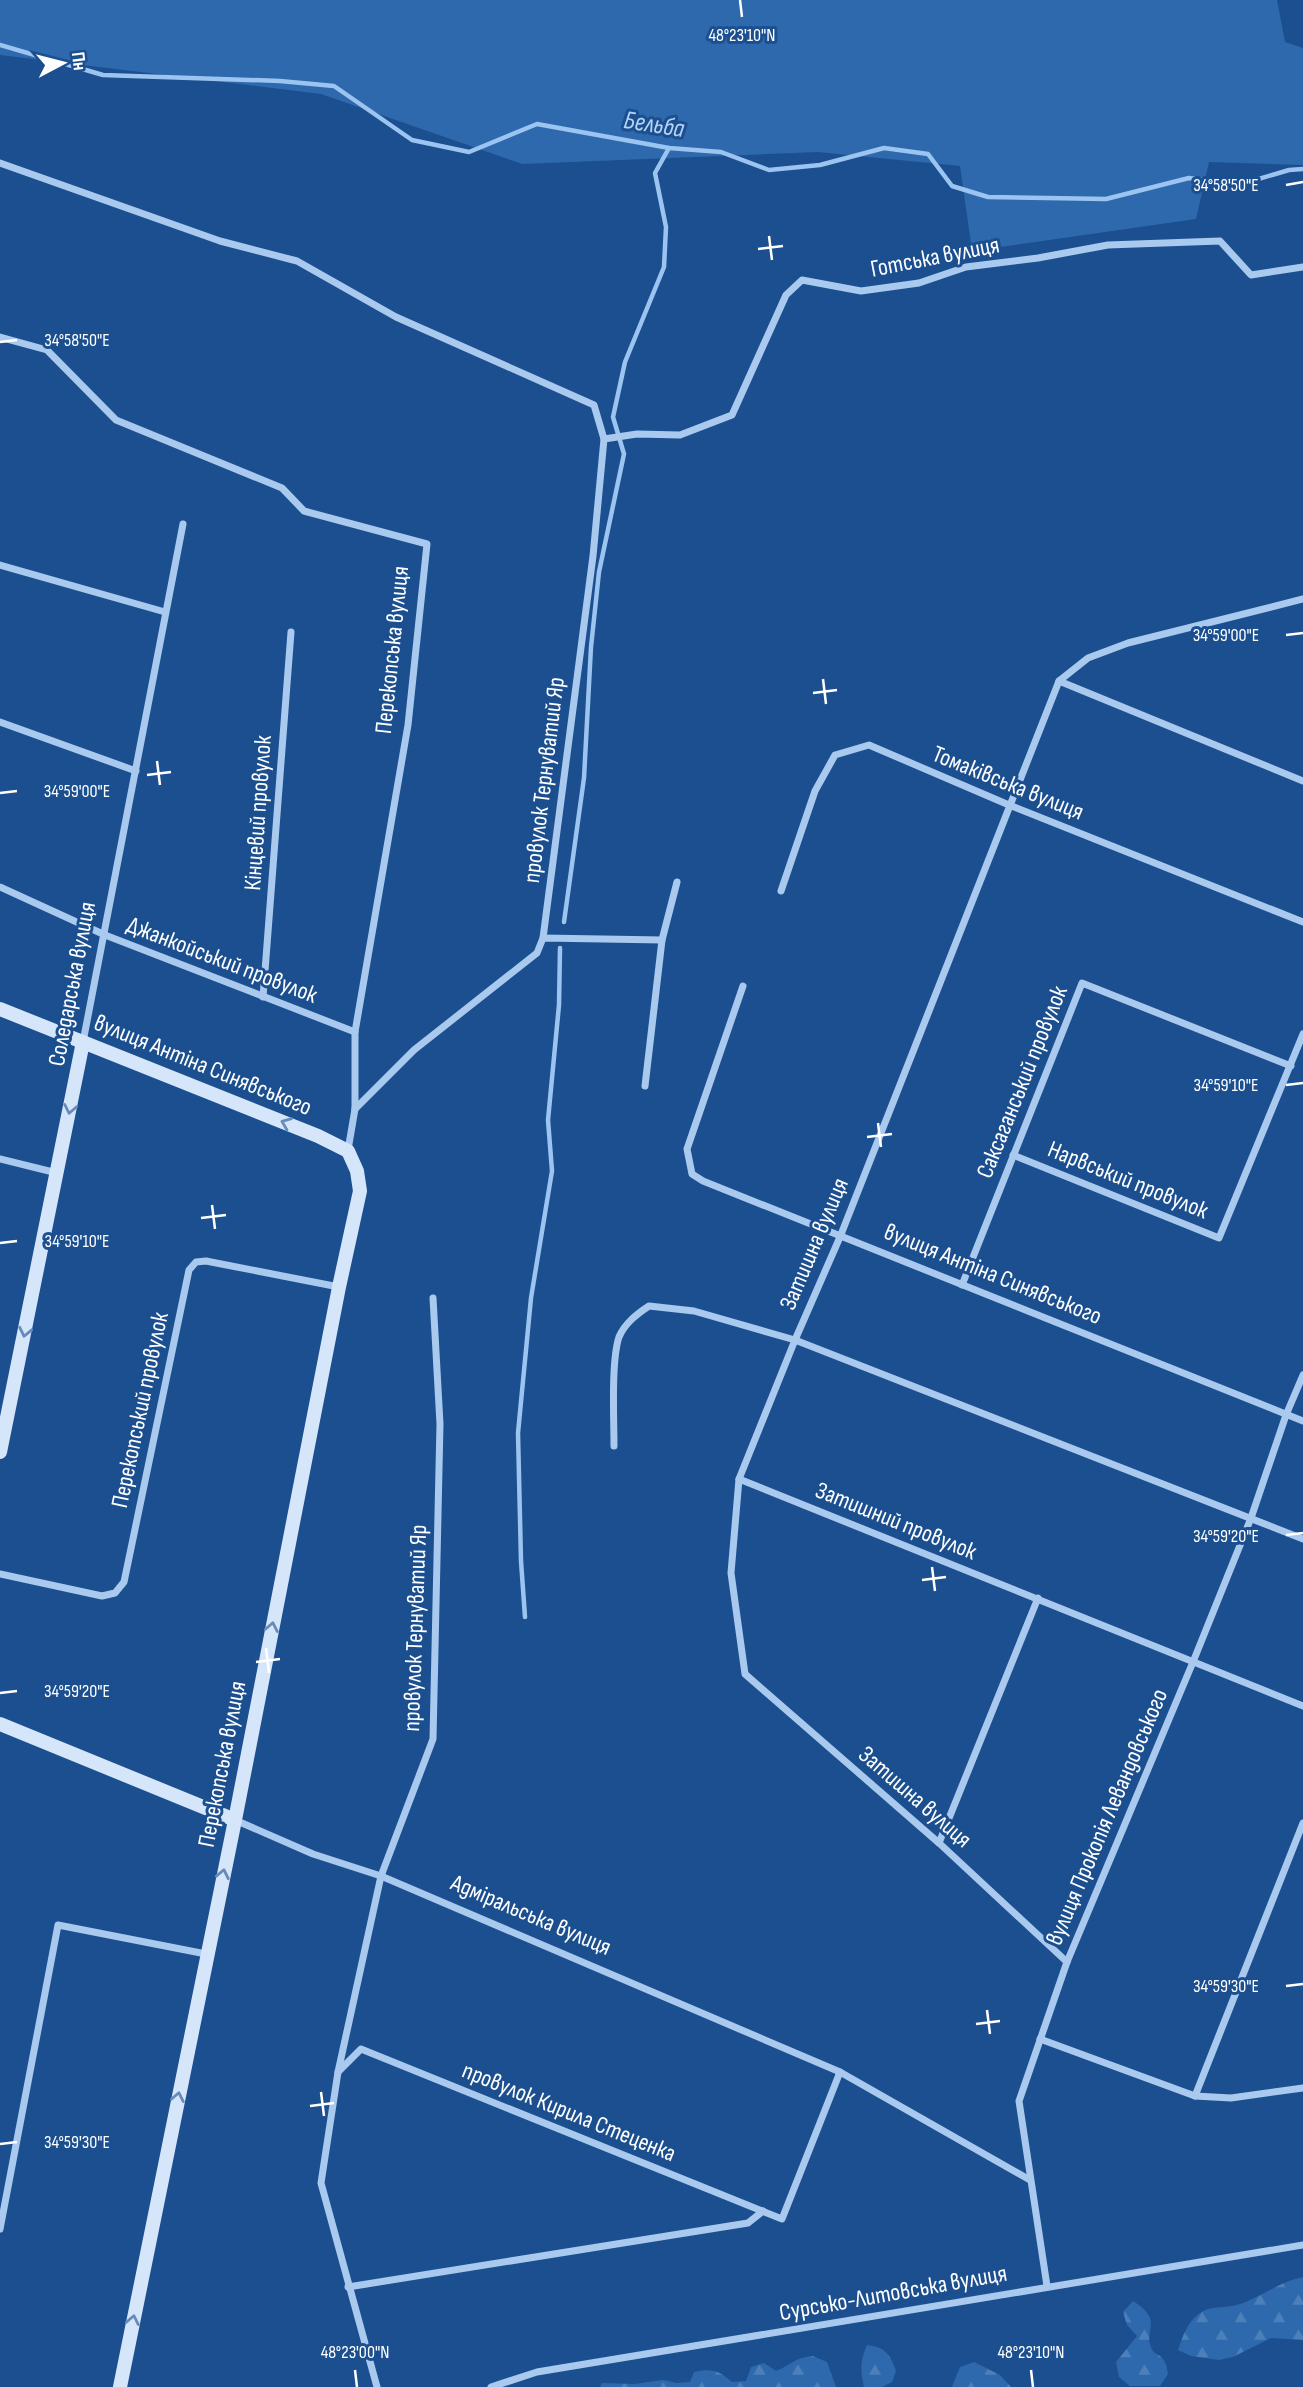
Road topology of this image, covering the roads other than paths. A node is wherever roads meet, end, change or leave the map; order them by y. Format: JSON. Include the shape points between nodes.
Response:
{"nodes":[{"id":1,"x":0,"y":163,"type":"edge"},
{"id":2,"x":1303,"y":267,"type":"edge"},
{"id":3,"x":0,"y":337,"type":"edge"},
{"id":4,"x":604,"y":439,"type":"junction"},
{"id":5,"x":183,"y":524,"type":"dead end"},
{"id":6,"x":0,"y":565,"type":"edge"},
{"id":7,"x":1303,"y":599,"type":"edge"},
{"id":8,"x":165,"y":612,"type":"junction"},
{"id":9,"x":291,"y":632,"type":"dead end"},
{"id":10,"x":1059,"y":681,"type":"junction"},
{"id":11,"x":0,"y":722,"type":"edge"},
{"id":12,"x":136,"y":771,"type":"junction"},
{"id":13,"x":1303,"y":781,"type":"edge"},
{"id":14,"x":1009,"y":805,"type":"junction"},
{"id":15,"x":677,"y":882,"type":"dead end"},
{"id":16,"x":0,"y":887,"type":"edge"},
{"id":17,"x":780,"y":891,"type":"dead end"},
{"id":18,"x":1303,"y":922,"type":"edge"},
{"id":19,"x":105,"y":935,"type":"junction"},
{"id":20,"x":543,"y":938,"type":"junction"},
{"id":21,"x":662,"y":940,"type":"junction"},
{"id":22,"x":743,"y":986,"type":"dead end"},
{"id":23,"x":263,"y":997,"type":"junction"},
{"id":24,"x":0,"y":1009,"type":"edge"},
{"id":25,"x":355,"y":1032,"type":"junction"},
{"id":26,"x":1303,"y":1034,"type":"edge"},
{"id":27,"x":83,"y":1042,"type":"junction"},
{"id":28,"x":1291,"y":1066,"type":"junction"},
{"id":29,"x":645,"y":1086,"type":"dead end"},
{"id":30,"x":355,"y":1109,"type":"junction"},
{"id":31,"x":348,"y":1151,"type":"junction"},
{"id":32,"x":1013,"y":1155,"type":"junction"},
{"id":33,"x":0,"y":1159,"type":"edge"},
{"id":34,"x":57,"y":1174,"type":"junction"},
{"id":35,"x":840,"y":1237,"type":"junction"},
{"id":36,"x":962,"y":1285,"type":"junction"},
{"id":37,"x":339,"y":1287,"type":"junction"},
{"id":38,"x":433,"y":1298,"type":"dead end"},
{"id":39,"x":795,"y":1340,"type":"junction"},
{"id":40,"x":1303,"y":1375,"type":"edge"},
{"id":41,"x":1286,"y":1415,"type":"junction"},
{"id":42,"x":1303,"y":1421,"type":"edge"},
{"id":43,"x":614,"y":1446,"type":"dead end"},
{"id":44,"x":0,"y":1452,"type":"edge"},
{"id":45,"x":739,"y":1479,"type":"junction"},
{"id":46,"x":1251,"y":1518,"type":"junction"},
{"id":47,"x":1303,"y":1539,"type":"edge"},
{"id":48,"x":0,"y":1574,"type":"edge"},
{"id":49,"x":1038,"y":1598,"type":"junction"},
{"id":50,"x":1193,"y":1662,"type":"junction"},
{"id":51,"x":1303,"y":1706,"type":"edge"},
{"id":52,"x":0,"y":1724,"type":"edge"},
{"id":53,"x":235,"y":1820,"type":"junction"},
{"id":54,"x":1303,"y":1823,"type":"edge"},
{"id":55,"x":939,"y":1843,"type":"junction"},
{"id":56,"x":381,"y":1876,"type":"junction"},
{"id":57,"x":206,"y":1954,"type":"junction"},
{"id":58,"x":1067,"y":1962,"type":"junction"},
{"id":59,"x":1040,"y":2039,"type":"junction"},
{"id":60,"x":338,"y":2072,"type":"junction"},
{"id":61,"x":840,"y":2072,"type":"junction"},
{"id":62,"x":1303,"y":2088,"type":"edge"},
{"id":63,"x":1195,"y":2096,"type":"junction"},
{"id":64,"x":1030,"y":2180,"type":"junction"},
{"id":65,"x":763,"y":2211,"type":"junction"},
{"id":66,"x":0,"y":2229,"type":"edge"},
{"id":67,"x":1303,"y":2245,"type":"edge"},
{"id":68,"x":1046,"y":2286,"type":"junction"},
{"id":69,"x":348,"y":2287,"type":"junction"},
{"id":70,"x":120,"y":2387,"type":"edge"},
{"id":71,"x":377,"y":2387,"type":"edge"},
{"id":72,"x":491,"y":2387,"type":"edge"}],
"edges":[{"from":1,"to":4,"type":"street","via":[[220,241],[297,261],[396,317],[594,405]]},
{"from":2,"to":4,"type":"street","name":"Готська вулиця","via":[[1251,275],[1220,241],[1108,245],[966,267],[919,284],[862,291],[802,280],[786,295],[732,415],[680,435]]},
{"from":3,"to":25,"type":"street","name":"Перекопська вулиця","via":[[47,350],[116,420],[282,488],[304,511],[427,544],[408,725]]},
{"from":4,"to":20,"type":"street","name":"провулок Тернуватий Яр"},
{"from":5,"to":8,"type":"street","name":"Соледарська вулиця"},
{"from":6,"to":8,"type":"street"},
{"from":7,"to":10,"type":"street","name":"Затишна вулиця","via":[[1128,643],[1088,658]]},
{"from":8,"to":12,"type":"street","name":"Соледарська вулиця"},
{"from":9,"to":23,"type":"street","name":"Кінцевий провулок"},
{"from":10,"to":13,"type":"street"},
{"from":10,"to":14,"type":"street","name":"Затишна вулиця"},
{"from":11,"to":12,"type":"street"},
{"from":12,"to":19,"type":"street","name":"Соледарська вулиця"},
{"from":14,"to":17,"type":"street","name":"Томаківська вулиця","via":[[869,745],[835,755],[815,791]]},
{"from":14,"to":18,"type":"street","name":"Томаківська вулиця"},
{"from":14,"to":35,"type":"street","name":"Затишна вулиця"},
{"from":15,"to":21,"type":"street"},
{"from":16,"to":19,"type":"street","name":"Джанкойський провулок"},
{"from":19,"to":23,"type":"street","name":"Джанкойський провулок"},
{"from":19,"to":27,"type":"street","name":"Соледарська вулиця"},
{"from":20,"to":21,"type":"street"},
{"from":20,"to":30,"type":"street","via":[[537,953],[414,1051]]},
{"from":21,"to":29,"type":"street"},
{"from":22,"to":35,"type":"street","name":"вулиця Антіна Синявського","via":[[687,1149],[692,1174]]},
{"from":23,"to":25,"type":"street","name":"Джанкойський провулок"},
{"from":24,"to":27,"type":"street","name":"вулиця Антіна Синявського"},
{"from":25,"to":30,"type":"street"},
{"from":26,"to":28,"type":"street","name":"Нарвський провулок"},
{"from":31,"to":27,"type":"street","name":"вулиця Антіна Синявського","one_way":true},
{"from":27,"to":34,"type":"street","name":"Соледарська вулиця","one_way":true},
{"from":28,"to":32,"type":"street","name":"Нарвський провулок","via":[[1219,1238]]},
{"from":28,"to":32,"type":"street","name":"Саксаганський провулок","via":[[1082,983]]},
{"from":30,"to":31,"type":"street"},
{"from":31,"to":37,"type":"street","name":"Перекопська вулиця","via":[[360,1191]]},
{"from":32,"to":36,"type":"street","name":"Саксаганський провулок"},
{"from":33,"to":34,"type":"street"},
{"from":34,"to":44,"type":"street","name":"Соледарська вулиця","one_way":true},
{"from":35,"to":36,"type":"street","name":"вулиця Антіна Синявського"},
{"from":35,"to":39,"type":"street","name":"Затишна вулиця"},
{"from":36,"to":41,"type":"street","name":"вулиця Антіна Синявського"},
{"from":37,"to":48,"type":"street","name":"Перекопський провулок","via":[[196,1262],[189,1270],[124,1582],[115,1594],[103,1597]]},
{"from":53,"to":37,"type":"street","name":"Перекопська вулиця","one_way":true},
{"from":38,"to":56,"type":"street","name":"провулок Тернуватий Яр","via":[[440,1424],[433,1739]]},
{"from":39,"to":43,"type":"street","via":[[694,1311],[649,1306],[629,1321],[619,1337]]},
{"from":39,"to":45,"type":"street","name":"Затишна вулиця"},
{"from":39,"to":46,"type":"street"},
{"from":40,"to":41,"type":"street","name":"вулиця Прокопія Левандовського"},
{"from":41,"to":42,"type":"street","name":"вулиця Антіна Синявського"},
{"from":41,"to":46,"type":"street","name":"вулиця Прокопія Левандовського"},
{"from":45,"to":49,"type":"street","name":"Затишний провулок"},
{"from":45,"to":55,"type":"street","name":"Затишна вулиця","via":[[731,1573],[745,1674]]},
{"from":46,"to":47,"type":"street"},
{"from":46,"to":50,"type":"street","name":"вулиця Прокопія Левандовського"},
{"from":49,"to":50,"type":"street","name":"Затишний провулок"},
{"from":49,"to":55,"type":"street"},
{"from":50,"to":51,"type":"street","name":"Затишний провулок"},
{"from":50,"to":58,"type":"street","name":"вулиця Прокопія Левандовського"},
{"from":52,"to":53,"type":"street","name":"Адміральська вулиця"},
{"from":53,"to":56,"type":"street","name":"Адміральська вулиця","via":[[313,1854]]},
{"from":57,"to":53,"type":"street","name":"Перекопська вулиця","one_way":true},
{"from":54,"to":63,"type":"street"},
{"from":55,"to":58,"type":"street","name":"Затишна вулиця"},
{"from":56,"to":60,"type":"street","name":"провулок Тернуватий Яр"},
{"from":56,"to":61,"type":"street","name":"Адміральська вулиця"},
{"from":57,"to":66,"type":"street","via":[[58,1925]]},
{"from":70,"to":57,"type":"street","name":"Перекопська вулиця","one_way":true},
{"from":58,"to":59,"type":"street","name":"вулиця Прокопія Левандовського"},
{"from":59,"to":63,"type":"street"},
{"from":59,"to":64,"type":"street","name":"вулиця Прокопія Левандовського","via":[[1019,2101]]},
{"from":60,"to":65,"type":"street","name":"провулок Кирила Стеценка","via":[[361,2049]]},
{"from":60,"to":69,"type":"street","name":"провулок Тернуватий Яр","via":[[321,2183]]},
{"from":61,"to":64,"type":"street","name":"Адміральська вулиця"},
{"from":61,"to":65,"type":"street","via":[[782,2219]]},
{"from":62,"to":63,"type":"street","via":[[1231,2098]]},
{"from":64,"to":68,"type":"street","name":"вулиця Прокопія Левандовського"},
{"from":65,"to":69,"type":"street","via":[[748,2223]]},
{"from":67,"to":68,"type":"street","name":"Сурсько-Литовська вулиця"},
{"from":68,"to":72,"type":"street","name":"Сурсько-Литовська вулиця","via":[[537,2372]]},
{"from":69,"to":71,"type":"street","name":"провулок Тернуватий Яр"}]}
